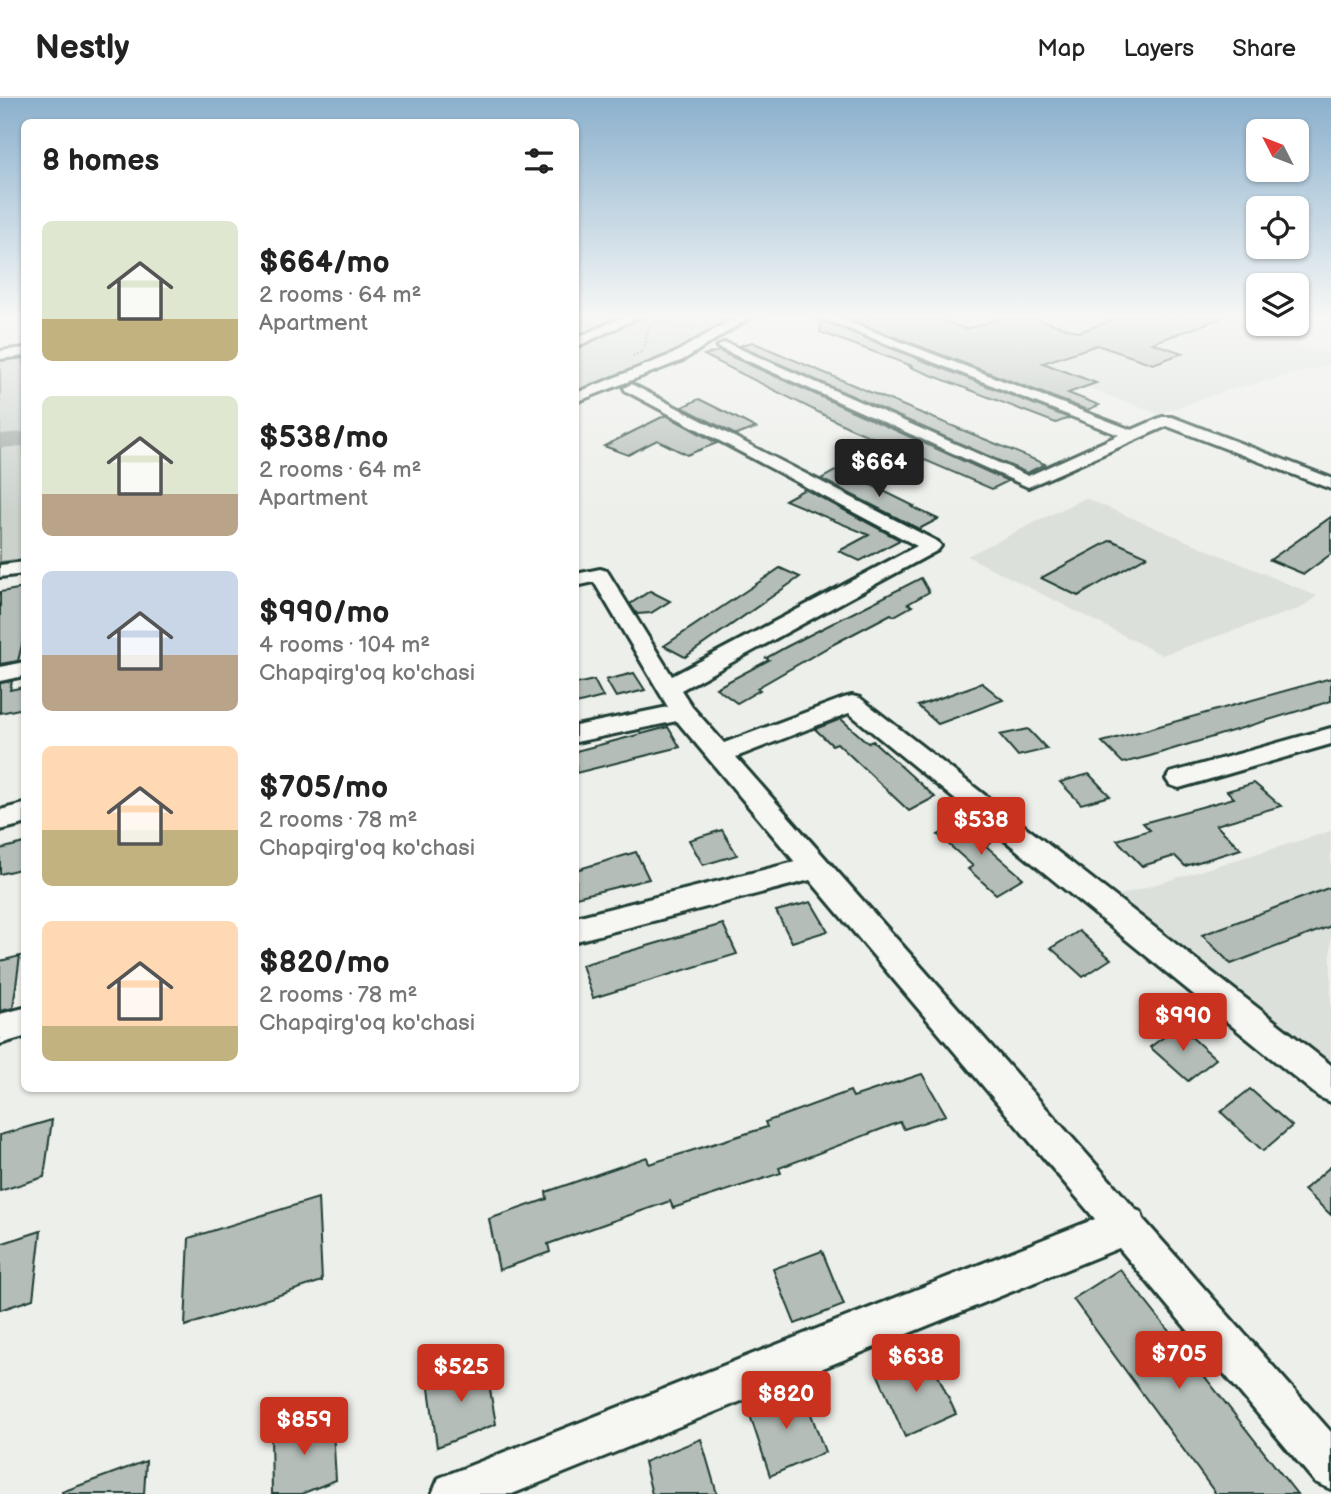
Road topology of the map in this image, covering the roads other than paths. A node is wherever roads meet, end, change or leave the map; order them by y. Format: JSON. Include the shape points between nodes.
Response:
{"nodes":[{"id":1,"x":618,"y":381,"type":"edge"},
{"id":2,"x":808,"y":381,"type":"edge"},
{"id":3,"x":992,"y":381,"type":"edge"},
{"id":4,"x":631,"y":388,"type":"dead end"},
{"id":5,"x":579,"y":397,"type":"edge"},
{"id":6,"x":1132,"y":435,"type":"junction"},
{"id":7,"x":1331,"y":484,"type":"edge"},
{"id":8,"x":21,"y":551,"type":"edge"},
{"id":9,"x":0,"y":553,"type":"edge"},
{"id":10,"x":21,"y":568,"type":"edge"},
{"id":11,"x":0,"y":571,"type":"edge"},
{"id":12,"x":579,"y":579,"type":"edge"},
{"id":13,"x":21,"y":670,"type":"edge"},
{"id":14,"x":0,"y":674,"type":"edge"},
{"id":15,"x":676,"y":700,"type":"junction"},
{"id":16,"x":579,"y":733,"type":"edge"},
{"id":17,"x":1331,"y":736,"type":"edge"},
{"id":18,"x":720,"y":754,"type":"junction"},
{"id":19,"x":1180,"y":779,"type":"dead end"},
{"id":20,"x":21,"y":815,"type":"edge"},
{"id":21,"x":0,"y":820,"type":"edge"},
{"id":22,"x":817,"y":867,"type":"junction"},
{"id":23,"x":579,"y":928,"type":"edge"},
{"id":24,"x":21,"y":1024,"type":"edge"},
{"id":25,"x":0,"y":1029,"type":"edge"},
{"id":26,"x":1331,"y":1086,"type":"edge"},
{"id":27,"x":1127,"y":1226,"type":"junction"},
{"id":28,"x":1331,"y":1466,"type":"edge"},
{"id":29,"x":455,"y":1494,"type":"edge"}],
"edges":[{"from":1,"to":5,"type":"street"},
{"from":2,"to":6,"type":"street","via":[[1028,482]]},
{"from":3,"to":6,"type":"street"},
{"from":4,"to":15,"type":"street","via":[[931,546]]},
{"from":6,"to":7,"type":"street","via":[[1167,420]]},
{"from":8,"to":9,"type":"street"},
{"from":10,"to":11,"type":"street"},
{"from":12,"to":15,"type":"street","via":[[600,575]]},
{"from":13,"to":14,"type":"street"},
{"from":15,"to":16,"type":"street"},
{"from":15,"to":18,"type":"street"},
{"from":17,"to":19,"type":"street"},
{"from":18,"to":22,"type":"street"},
{"from":18,"to":26,"type":"street","via":[[852,703]]},
{"from":20,"to":21,"type":"street"},
{"from":22,"to":23,"type":"street"},
{"from":22,"to":27,"type":"street"},
{"from":24,"to":25,"type":"street"},
{"from":27,"to":28,"type":"street"},
{"from":27,"to":29,"type":"street"}]}
